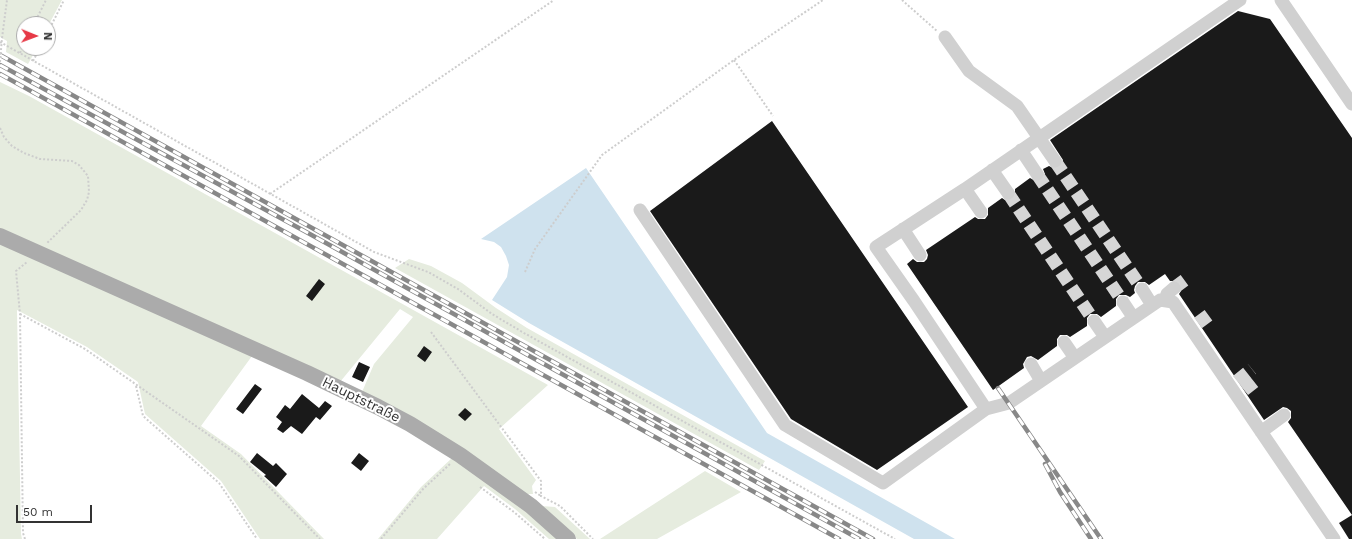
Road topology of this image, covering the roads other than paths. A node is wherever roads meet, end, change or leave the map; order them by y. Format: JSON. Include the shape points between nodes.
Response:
{"nodes":[{"id":1,"x":1240,"y":0,"type":"edge"},
{"id":2,"x":1281,"y":0,"type":"edge"},
{"id":3,"x":945,"y":37,"type":"road end"},
{"id":4,"x":1352,"y":104,"type":"edge"},
{"id":5,"x":1040,"y":138,"type":"junction"},
{"id":6,"x":1021,"y":150,"type":"junction"},
{"id":7,"x":1055,"y":161,"type":"tunnel mouth"},
{"id":8,"x":992,"y":170,"type":"junction"},
{"id":9,"x":1037,"y":174,"type":"tunnel mouth"},
{"id":10,"x":965,"y":188,"type":"junction"},
{"id":11,"x":1008,"y":193,"type":"tunnel mouth"},
{"id":12,"x":640,"y":210,"type":"dead end"},
{"id":13,"x":981,"y":212,"type":"dead end"},
{"id":14,"x":903,"y":229,"type":"junction"},
{"id":15,"x":0,"y":236,"type":"edge"},
{"id":16,"x":920,"y":255,"type":"dead end"},
{"id":17,"x":1174,"y":288,"type":"tunnel mouth"},
{"id":18,"x":1142,"y":289,"type":"tunnel mouth"},
{"id":19,"x":1165,"y":300,"type":"junction"},
{"id":20,"x":1123,"y":302,"type":"tunnel mouth"},
{"id":21,"x":1152,"y":305,"type":"junction"},
{"id":22,"x":1136,"y":316,"type":"junction"},
{"id":23,"x":1094,"y":321,"type":"tunnel mouth"},
{"id":24,"x":1105,"y":337,"type":"junction"},
{"id":25,"x":1064,"y":342,"type":"dead end"},
{"id":26,"x":1075,"y":358,"type":"junction"},
{"id":27,"x":1031,"y":364,"type":"dead end"},
{"id":28,"x":1041,"y":381,"type":"junction"},
{"id":29,"x":986,"y":409,"type":"junction"},
{"id":30,"x":1284,"y":415,"type":"dead end"},
{"id":31,"x":1261,"y":432,"type":"junction"},
{"id":32,"x":568,"y":539,"type":"edge"},
{"id":33,"x":1334,"y":539,"type":"edge"}],
"edges":[{"from":1,"to":5,"type":"lane"},
{"from":2,"to":4,"type":"lane"},
{"from":3,"to":5,"type":"lane","via":[[969,71],[1017,106]]},
{"from":5,"to":6,"type":"lane"},
{"from":5,"to":7,"type":"lane"},
{"from":6,"to":8,"type":"lane"},
{"from":6,"to":9,"type":"lane"},
{"from":8,"to":10,"type":"lane"},
{"from":8,"to":11,"type":"lane"},
{"from":10,"to":13,"type":"lane"},
{"from":10,"to":14,"type":"lane"},
{"from":12,"to":29,"type":"lane","via":[[785,426],[883,483]]},
{"from":14,"to":16,"type":"lane"},
{"from":14,"to":29,"type":"lane","via":[[876,248]]},
{"from":15,"to":32,"type":"main road","name":"Hauptstraße","via":[[33,257],[259,352],[356,396],[410,424],[458,462],[536,501]]},
{"from":17,"to":19,"type":"lane","via":[[1166,294]]},
{"from":18,"to":21,"type":"lane"},
{"from":19,"to":21,"type":"lane"},
{"from":19,"to":31,"type":"lane","via":[[1173,302],[1195,326],[1237,388]]},
{"from":20,"to":22,"type":"lane"},
{"from":21,"to":22,"type":"lane"},
{"from":22,"to":24,"type":"lane"},
{"from":23,"to":24,"type":"lane"},
{"from":24,"to":26,"type":"lane"},
{"from":25,"to":26,"type":"lane"},
{"from":26,"to":28,"type":"lane"},
{"from":27,"to":28,"type":"lane"},
{"from":28,"to":29,"type":"lane","via":[[1009,403]]},
{"from":30,"to":31,"type":"lane"},
{"from":31,"to":33,"type":"lane"}]}
